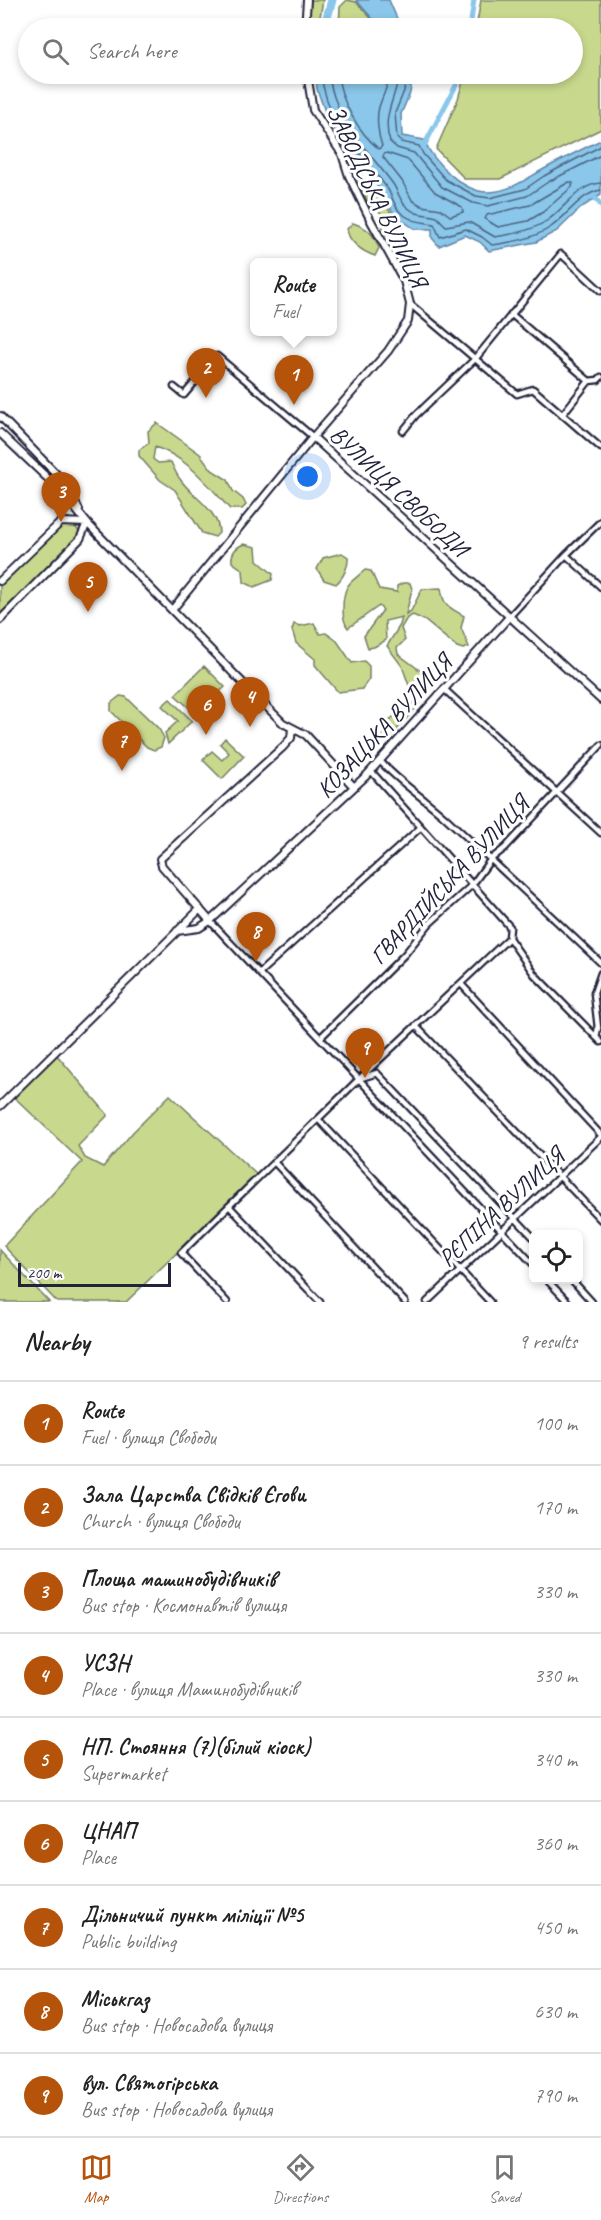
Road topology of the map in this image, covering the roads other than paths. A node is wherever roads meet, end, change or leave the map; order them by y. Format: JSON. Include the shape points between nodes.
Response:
{"nodes":[{"id":1,"x":307,"y":0,"type":"edge"},
{"id":2,"x":306,"y":18,"type":"edge"},
{"id":3,"x":309,"y":84,"type":"edge"},
{"id":4,"x":601,"y":291,"type":"edge"},
{"id":5,"x":410,"y":304,"type":"junction"},
{"id":6,"x":511,"y":314,"type":"junction"},
{"id":7,"x":476,"y":358,"type":"junction"},
{"id":8,"x":601,"y":377,"type":"edge"},
{"id":9,"x":589,"y":381,"type":"junction"},
{"id":10,"x":174,"y":387,"type":"dead end"},
{"id":11,"x":562,"y":415,"type":"junction"},
{"id":12,"x":0,"y":416,"type":"edge"},
{"id":13,"x":403,"y":432,"type":"dead end"},
{"id":14,"x":0,"y":433,"type":"edge"},
{"id":15,"x":313,"y":437,"type":"junction"},
{"id":16,"x":601,"y":448,"type":"edge"},
{"id":17,"x":601,"y":521,"type":"edge"},
{"id":18,"x":87,"y":523,"type":"junction"},
{"id":19,"x":566,"y":555,"type":"junction"},
{"id":20,"x":0,"y":581,"type":"edge"},
{"id":21,"x":601,"y":588,"type":"edge"},
{"id":22,"x":172,"y":610,"type":"junction"},
{"id":23,"x":509,"y":617,"type":"junction"},
{"id":24,"x":0,"y":620,"type":"edge"},
{"id":25,"x":444,"y":689,"type":"junction"},
{"id":26,"x":601,"y":700,"type":"edge"},
{"id":27,"x":292,"y":728,"type":"junction"},
{"id":28,"x":601,"y":745,"type":"edge"},
{"id":29,"x":380,"y":761,"type":"junction"},
{"id":30,"x":371,"y":771,"type":"junction"},
{"id":31,"x":354,"y":787,"type":"junction"},
{"id":32,"x":556,"y":792,"type":"junction"},
{"id":33,"x":421,"y":827,"type":"junction"},
{"id":34,"x":601,"y":833,"type":"edge"},
{"id":35,"x":490,"y":859,"type":"junction"},
{"id":36,"x":472,"y":885,"type":"junction"},
{"id":37,"x":200,"y":909,"type":"junction"},
{"id":38,"x":210,"y":921,"type":"junction"},
{"id":39,"x":177,"y":931,"type":"junction"},
{"id":40,"x":509,"y":938,"type":"junction"},
{"id":41,"x":601,"y":963,"type":"edge"},
{"id":42,"x":260,"y":973,"type":"junction"},
{"id":43,"x":601,"y":973,"type":"edge"},
{"id":44,"x":461,"y":984,"type":"junction"},
{"id":45,"x":416,"y":1026,"type":"junction"},
{"id":46,"x":596,"y":1037,"type":"junction"},
{"id":47,"x":320,"y":1038,"type":"junction"},
{"id":48,"x":601,"y":1042,"type":"edge"},
{"id":49,"x":359,"y":1079,"type":"junction"},
{"id":50,"x":0,"y":1106,"type":"edge"},
{"id":51,"x":318,"y":1119,"type":"junction"},
{"id":52,"x":601,"y":1136,"type":"edge"},
{"id":53,"x":274,"y":1162,"type":"junction"},
{"id":54,"x":559,"y":1177,"type":"junction"},
{"id":55,"x":229,"y":1206,"type":"junction"},
{"id":56,"x":515,"y":1218,"type":"junction"},
{"id":57,"x":601,"y":1220,"type":"edge"},
{"id":58,"x":502,"y":1231,"type":"junction"},
{"id":59,"x":529,"y":1233,"type":"edge"},
{"id":60,"x":529,"y":1260,"type":"edge"},
{"id":61,"x":460,"y":1270,"type":"junction"},
{"id":62,"x":551,"y":1284,"type":"edge"},
{"id":63,"x":576,"y":1284,"type":"edge"},
{"id":64,"x":227,"y":1302,"type":"edge"},
{"id":65,"x":320,"y":1302,"type":"edge"},
{"id":66,"x":405,"y":1302,"type":"edge"},
{"id":67,"x":427,"y":1302,"type":"edge"},
{"id":68,"x":490,"y":1302,"type":"edge"},
{"id":69,"x":568,"y":1302,"type":"edge"},
{"id":70,"x":592,"y":1302,"type":"edge"}],
"edges":[{"from":1,"to":2,"type":"street"},
{"from":3,"to":5,"type":"street","name":"ЗАВОДСЬКА ВУЛИЦЯ","via":[[313,110],[342,154],[366,212],[404,281]]},
{"from":4,"to":6,"type":"street","via":[[561,254]]},
{"from":5,"to":7,"type":"street"},
{"from":5,"to":15,"type":"street","name":"ЗАВОДСЬКА ВУЛИЦЯ","via":[[401,334]]},
{"from":6,"to":7,"type":"street"},
{"from":6,"to":9,"type":"street"},
{"from":7,"to":11,"type":"street","via":[[517,394],[534,389]]},
{"from":7,"to":13,"type":"street"},
{"from":8,"to":9,"type":"street"},
{"from":9,"to":11,"type":"street"},
{"from":10,"to":15,"type":"street","name":"ВУЛИЦЯ СВОБОДИ","via":[[184,395],[217,356]]},
{"from":11,"to":16,"type":"street"},
{"from":12,"to":18,"type":"street","via":[[66,484]]},
{"from":14,"to":18,"type":"street","via":[[60,490]]},
{"from":15,"to":22,"type":"street","name":"ЗАВОДСЬКА ВУЛИЦЯ"},
{"from":15,"to":23,"type":"street","name":"ВУЛИЦЯ СВОБОДИ"},
{"from":17,"to":19,"type":"street","name":"КОЗАЦЬКА ВУЛИЦЯ"},
{"from":18,"to":20,"type":"street","via":[[61,522]]},
{"from":18,"to":22,"type":"street"},
{"from":18,"to":24,"type":"street","via":[[81,539]]},
{"from":19,"to":21,"type":"street"},
{"from":19,"to":23,"type":"street","name":"КОЗАЦЬКА ВУЛИЦЯ"},
{"from":22,"to":27,"type":"street"},
{"from":23,"to":25,"type":"street","name":"КОЗАЦЬКА ВУЛИЦЯ"},
{"from":23,"to":26,"type":"street","name":"ВУЛИЦЯ СВОБОДИ"},
{"from":25,"to":29,"type":"street","name":"КОЗАЦЬКА ВУЛИЦЯ"},
{"from":25,"to":32,"type":"street"},
{"from":27,"to":31,"type":"street","via":[[306,735]]},
{"from":27,"to":37,"type":"street","via":[[291,738],[283,747],[160,860]]},
{"from":28,"to":32,"type":"street","name":"ГВАРДІЙСЬКА ВУЛИЦЯ"},
{"from":29,"to":30,"type":"street","name":"КОЗАЦЬКА ВУЛИЦЯ"},
{"from":29,"to":35,"type":"street","via":[[396,780],[425,800]]},
{"from":30,"to":31,"type":"street","name":"КОЗАЦЬКА ВУЛИЦЯ"},
{"from":30,"to":33,"type":"street"},
{"from":31,"to":38,"type":"street","name":"КОЗАЦЬКА ВУЛИЦЯ"},
{"from":32,"to":34,"type":"street"},
{"from":32,"to":35,"type":"street","name":"ГВАРДІЙСЬКА ВУЛИЦЯ"},
{"from":33,"to":36,"type":"street"},
{"from":33,"to":42,"type":"street"},
{"from":35,"to":36,"type":"street","name":"ГВАРДІЙСЬКА ВУЛИЦЯ"},
{"from":35,"to":41,"type":"street"},
{"from":36,"to":40,"type":"street","via":[[510,927]]},
{"from":36,"to":47,"type":"street","name":"ГВАРДІЙСЬКА ВУЛИЦЯ","via":[[429,924],[405,954]]},
{"from":37,"to":38,"type":"street"},
{"from":37,"to":39,"type":"street"},
{"from":38,"to":39,"type":"street","name":"КОЗАЦЬКА ВУЛИЦЯ","via":[[199,928]]},
{"from":38,"to":42,"type":"street"},
{"from":39,"to":50,"type":"street"},
{"from":40,"to":44,"type":"street"},
{"from":40,"to":46,"type":"street","via":[[534,974]]},
{"from":42,"to":47,"type":"street"},
{"from":43,"to":46,"type":"street","via":[[594,993]]},
{"from":44,"to":45,"type":"street"},
{"from":44,"to":52,"type":"street"},
{"from":45,"to":49,"type":"street"},
{"from":45,"to":54,"type":"street"},
{"from":46,"to":48,"type":"street"},
{"from":47,"to":49,"type":"street"},
{"from":49,"to":51,"type":"street"},
{"from":49,"to":56,"type":"street","via":[[377,1074]]},
{"from":49,"to":58,"type":"street"},
{"from":51,"to":53,"type":"street"},
{"from":51,"to":61,"type":"street"},
{"from":52,"to":54,"type":"street","name":"РЄПІНА ВУЛИЦЯ"},
{"from":53,"to":55,"type":"street"},
{"from":53,"to":66,"type":"street"},
{"from":54,"to":56,"type":"street","name":"РЄПІНА ВУЛИЦЯ"},
{"from":54,"to":57,"type":"street"},
{"from":55,"to":64,"type":"street","via":[[181,1253]]},
{"from":55,"to":65,"type":"street"},
{"from":56,"to":58,"type":"street","name":"РЄПІНА ВУЛИЦЯ"},
{"from":56,"to":59,"type":"street"},
{"from":58,"to":60,"type":"street"},
{"from":58,"to":61,"type":"street","name":"РЄПІНА ВУЛИЦЯ"},
{"from":61,"to":67,"type":"street","name":"РЄПІНА ВУЛИЦЯ"},
{"from":61,"to":68,"type":"street"},
{"from":62,"to":69,"type":"street"},
{"from":63,"to":70,"type":"street"}]}
